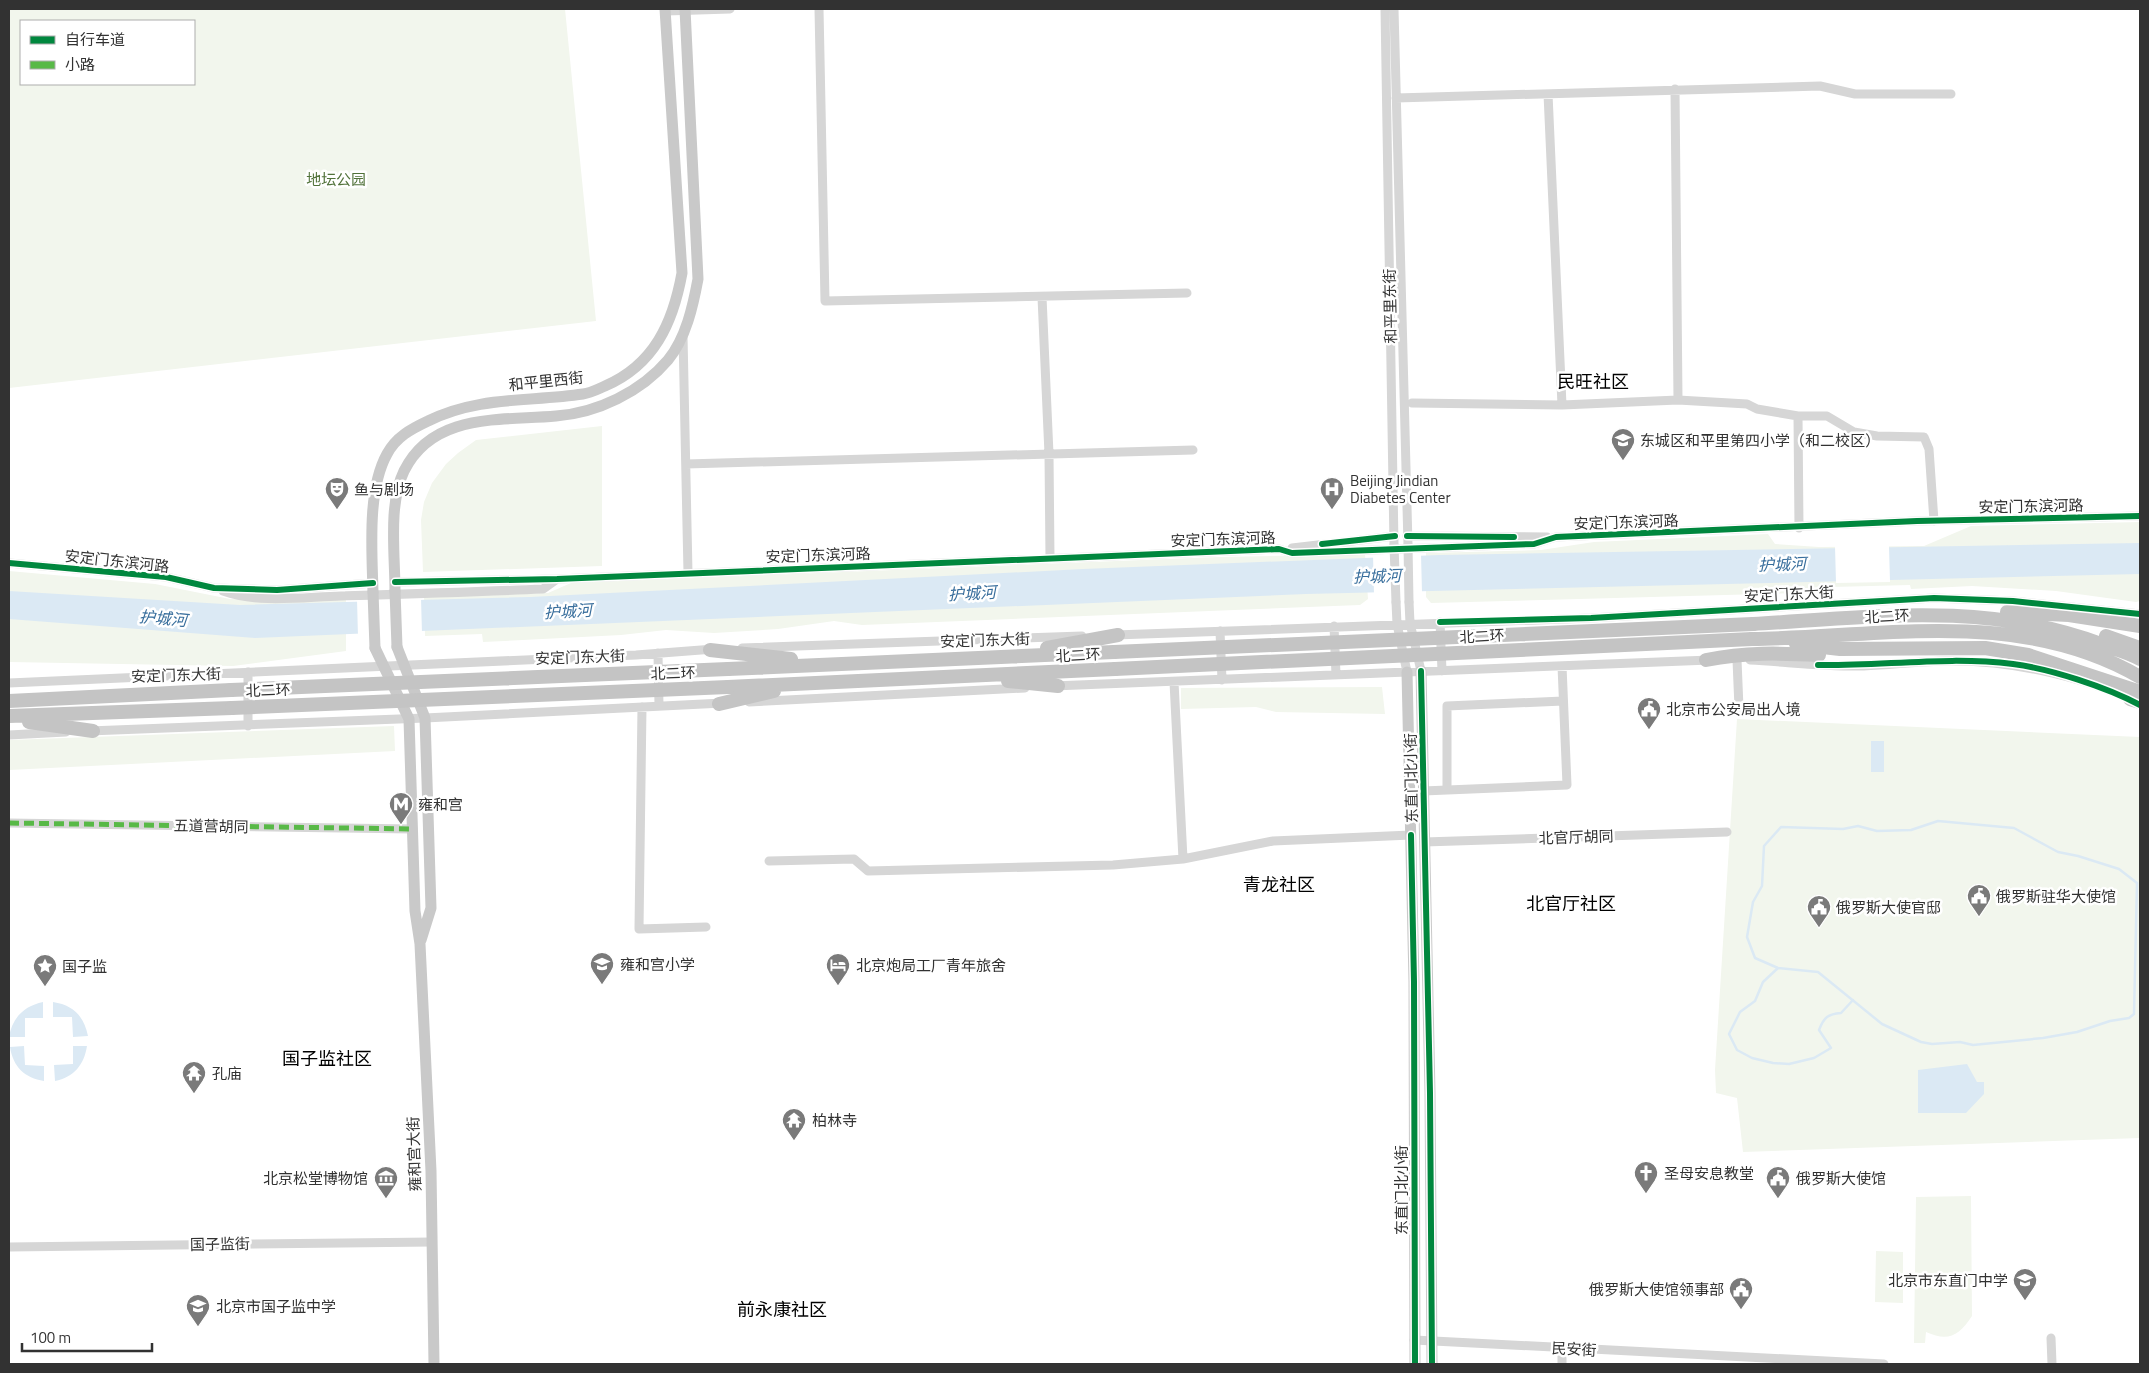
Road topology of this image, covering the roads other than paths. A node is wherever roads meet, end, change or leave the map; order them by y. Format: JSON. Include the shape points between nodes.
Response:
{"nodes":[{"id":1,"x":730,"y":9,"type":"edge"},
{"id":2,"x":819,"y":9,"type":"edge"},
{"id":3,"x":1384,"y":9,"type":"edge"},
{"id":4,"x":1394,"y":9,"type":"edge"},
{"id":5,"x":665,"y":10,"type":"edge"},
{"id":6,"x":685,"y":10,"type":"edge"},
{"id":7,"x":1675,"y":89,"type":"junction"},
{"id":8,"x":1548,"y":94,"type":"junction"},
{"id":9,"x":1951,"y":94,"type":"dead end"},
{"id":10,"x":1396,"y":98,"type":"junction"},
{"id":11,"x":1187,"y":294,"type":"dead end"},
{"id":12,"x":1042,"y":297,"type":"junction"},
{"id":13,"x":683,"y":332,"type":"junction"},
{"id":14,"x":1678,"y":400,"type":"junction"},
{"id":15,"x":1412,"y":403,"type":"dead end"},
{"id":16,"x":1562,"y":405,"type":"junction"},
{"id":17,"x":1798,"y":416,"type":"junction"},
{"id":18,"x":1193,"y":450,"type":"dead end"},
{"id":19,"x":1049,"y":454,"type":"junction"},
{"id":20,"x":686,"y":464,"type":"junction"},
{"id":21,"x":2140,"y":516,"type":"edge"},
{"id":22,"x":1934,"y":521,"type":"junction"},
{"id":23,"x":1799,"y":528,"type":"junction"},
{"id":24,"x":1556,"y":537,"type":"junction"},
{"id":25,"x":1395,"y":541,"type":"junction"},
{"id":26,"x":1407,"y":541,"type":"junction"},
{"id":27,"x":1280,"y":549,"type":"junction"},
{"id":28,"x":1050,"y":558,"type":"junction"},
{"id":29,"x":9,"y":563,"type":"edge"},
{"id":30,"x":688,"y":573,"type":"junction"},
{"id":31,"x":557,"y":579,"type":"junction"},
{"id":32,"x":395,"y":586,"type":"junction"},
{"id":33,"x":214,"y":588,"type":"junction"},
{"id":34,"x":373,"y":588,"type":"junction"},
{"id":35,"x":1924,"y":614,"type":"junction"},
{"id":36,"x":2140,"y":614,"type":"edge"},
{"id":37,"x":1592,"y":618,"type":"junction"},
{"id":38,"x":2023,"y":621,"type":"junction"},
{"id":39,"x":1440,"y":622,"type":"junction"},
{"id":40,"x":1410,"y":623,"type":"junction"},
{"id":41,"x":1397,"y":624,"type":"junction"},
{"id":42,"x":1334,"y":626,"type":"junction"},
{"id":43,"x":2140,"y":626,"type":"edge"},
{"id":44,"x":1220,"y":631,"type":"junction"},
{"id":45,"x":1118,"y":635,"type":"junction"},
{"id":46,"x":1758,"y":639,"type":"junction"},
{"id":47,"x":1917,"y":648,"type":"junction"},
{"id":48,"x":2140,"y":648,"type":"edge"},
{"id":49,"x":710,"y":650,"type":"junction"},
{"id":50,"x":658,"y":653,"type":"junction"},
{"id":51,"x":996,"y":658,"type":"junction"},
{"id":52,"x":2140,"y":659,"type":"edge"},
{"id":53,"x":1706,"y":660,"type":"junction"},
{"id":54,"x":1738,"y":660,"type":"junction"},
{"id":55,"x":832,"y":664,"type":"junction"},
{"id":56,"x":404,"y":665,"type":"junction"},
{"id":57,"x":1591,"y":665,"type":"junction"},
{"id":58,"x":383,"y":666,"type":"junction"},
{"id":59,"x":1562,"y":666,"type":"junction"},
{"id":60,"x":1442,"y":670,"type":"junction"},
{"id":61,"x":1421,"y":671,"type":"junction"},
{"id":62,"x":248,"y":672,"type":"junction"},
{"id":63,"x":1407,"y":672,"type":"junction"},
{"id":64,"x":1336,"y":675,"type":"junction"},
{"id":65,"x":955,"y":677,"type":"junction"},
{"id":66,"x":2140,"y":677,"type":"edge"},
{"id":67,"x":1222,"y":680,"type":"junction"},
{"id":68,"x":1174,"y":682,"type":"junction"},
{"id":69,"x":9,"y":683,"type":"edge"},
{"id":70,"x":808,"y":683,"type":"junction"},
{"id":71,"x":1058,"y":686,"type":"junction"},
{"id":72,"x":2138,"y":700,"type":"edge"},
{"id":73,"x":9,"y":701,"type":"edge"},
{"id":74,"x":1563,"y":701,"type":"junction"},
{"id":75,"x":719,"y":704,"type":"junction"},
{"id":76,"x":659,"y":706,"type":"junction"},
{"id":77,"x":642,"y":707,"type":"junction"},
{"id":78,"x":1739,"y":708,"type":"dead end"},
{"id":79,"x":9,"y":718,"type":"edge"},
{"id":80,"x":408,"y":718,"type":"junction"},
{"id":81,"x":425,"y":718,"type":"junction"},
{"id":82,"x":248,"y":726,"type":"junction"},
{"id":83,"x":93,"y":731,"type":"junction"},
{"id":84,"x":9,"y":735,"type":"edge"},
{"id":85,"x":1423,"y":790,"type":"junction"},
{"id":86,"x":1447,"y":790,"type":"junction"},
{"id":87,"x":9,"y":823,"type":"edge"},
{"id":88,"x":413,"y":828,"type":"junction"},
{"id":89,"x":1727,"y":832,"type":"dead end"},
{"id":90,"x":1411,"y":835,"type":"junction"},
{"id":91,"x":1424,"y":842,"type":"junction"},
{"id":92,"x":1182,"y":859,"type":"junction"},
{"id":93,"x":770,"y":861,"type":"dead end"},
{"id":94,"x":706,"y":927,"type":"dead end"},
{"id":95,"x":420,"y":944,"type":"junction"},
{"id":96,"x":1414,"y":982,"type":"junction"},
{"id":97,"x":1428,"y":982,"type":"junction"},
{"id":98,"x":432,"y":1242,"type":"junction"},
{"id":99,"x":9,"y":1247,"type":"edge"},
{"id":100,"x":2051,"y":1338,"type":"dead end"},
{"id":101,"x":1414,"y":1340,"type":"junction"},
{"id":102,"x":1431,"y":1340,"type":"junction"},
{"id":103,"x":1562,"y":1349,"type":"junction"},
{"id":104,"x":1787,"y":1362,"type":"edge"},
{"id":105,"x":434,"y":1364,"type":"edge"},
{"id":106,"x":1415,"y":1364,"type":"edge"},
{"id":107,"x":1432,"y":1364,"type":"edge"},
{"id":108,"x":1562,"y":1364,"type":"edge"},
{"id":109,"x":1884,"y":1364,"type":"edge"},
{"id":110,"x":2052,"y":1364,"type":"edge"}],
"edges":[{"from":1,"to":6,"type":"street"},
{"from":2,"to":12,"type":"street","via":[[825,301]]},
{"from":3,"to":25,"type":"street","name":"和平里东街"},
{"from":4,"to":10,"type":"street","name":"和平里东街"},
{"from":5,"to":6,"type":"street"},
{"from":5,"to":34,"type":"main road","name":"和平里西街","via":[[682,273],[676,305],[664,332],[644,361],[621,379],[586,394],[476,403],[446,411],[397,439],[387,454],[375,486]]},
{"from":6,"to":13,"type":"main road","via":[[698,279],[693,306]]},
{"from":7,"to":8,"type":"street"},
{"from":7,"to":9,"type":"street","via":[[1820,86],[1855,94]]},
{"from":7,"to":14,"type":"street"},
{"from":8,"to":10,"type":"street"},
{"from":8,"to":16,"type":"street"},
{"from":10,"to":26,"type":"street","name":"和平里东街"},
{"from":11,"to":12,"type":"street"},
{"from":12,"to":19,"type":"street"},
{"from":13,"to":20,"type":"street"},
{"from":13,"to":32,"type":"main road","via":[[669,359],[639,387],[603,406],[558,416],[468,422],[429,441],[404,471],[397,494]]},
{"from":14,"to":16,"type":"street"},
{"from":14,"to":17,"type":"street","via":[[1747,404]]},
{"from":15,"to":16,"type":"street"},
{"from":17,"to":22,"type":"street","via":[[1827,416],[1854,432],[1877,436],[1924,437],[1929,449]]},
{"from":17,"to":23,"type":"street"},
{"from":18,"to":19,"type":"street"},
{"from":19,"to":20,"type":"street"},
{"from":19,"to":28,"type":"street"},
{"from":20,"to":30,"type":"street"},
{"from":21,"to":22,"type":"street","name":"安定门东滨河路"},
{"from":22,"to":23,"type":"street","name":"安定门东滨河路"},
{"from":23,"to":24,"type":"street","name":"安定门东滨河路"},
{"from":24,"to":26,"type":"street"},
{"from":24,"to":27,"type":"street","name":"安定门东滨河路","via":[[1534,544],[1292,553]]},
{"from":25,"to":27,"type":"street"},
{"from":25,"to":41,"type":"street","name":"和平里东街","bridge":true},
{"from":26,"to":40,"type":"street","name":"和平里东街","bridge":true},
{"from":27,"to":28,"type":"street","name":"安定门东滨河路"},
{"from":28,"to":30,"type":"street","name":"安定门东滨河路"},
{"from":29,"to":33,"type":"street","name":"安定门东滨河路","via":[[166,577]]},
{"from":30,"to":31,"type":"street","name":"安定门东滨河路"},
{"from":31,"to":32,"type":"street","name":"安定门东滨河路"},
{"from":31,"to":33,"type":"street","via":[[543,589],[271,598],[235,596]]},
{"from":32,"to":56,"type":"main road","name":"雍和宫大街","bridge":true,"via":[[398,647]]},
{"from":33,"to":34,"type":"street","name":"安定门东滨河路"},
{"from":34,"to":58,"type":"main road","name":"和平里西街","bridge":true,"via":[[375,648]]},
{"from":35,"to":38,"type":"highway"},
{"from":35,"to":43,"type":"highway","via":[[2038,612]]},
{"from":35,"to":51,"type":"highway","name":"北二环","bridge":true},
{"from":36,"to":37,"type":"street","name":"安定门东大街","via":[[2013,601],[1934,598]]},
{"from":37,"to":39,"type":"street","name":"安定门东大街"},
{"from":37,"to":57,"type":"street"},
{"from":38,"to":48,"type":"highway","via":[[2081,629]]},
{"from":38,"to":52,"type":"highway","via":[[2073,633]]},
{"from":39,"to":40,"type":"street","name":"安定门东大街"},
{"from":39,"to":60,"type":"street"},
{"from":40,"to":41,"type":"street","name":"安定门东大街"},
{"from":40,"to":61,"type":"street","name":"和平里东街"},
{"from":41,"to":42,"type":"street","name":"安定门东大街"},
{"from":41,"to":63,"type":"street","name":"和平里东街"},
{"from":42,"to":44,"type":"street","name":"安定门东大街"},
{"from":42,"to":64,"type":"street"},
{"from":44,"to":45,"type":"street","name":"安定门东大街"},
{"from":44,"to":67,"type":"street"},
{"from":45,"to":49,"type":"street","name":"安定门东大街"},
{"from":45,"to":51,"type":"highway"},
{"from":46,"to":47,"type":"highway","via":[[1840,648]]},
{"from":46,"to":65,"type":"highway","name":"北二环","bridge":true},
{"from":46,"to":66,"type":"highway","name":"北二环","via":[[1970,630],[2080,650]]},
{"from":47,"to":53,"type":"highway","via":[[1859,655],[1739,654]]},
{"from":47,"to":72,"type":"highway","via":[[1986,648],[2028,655]]},
{"from":49,"to":50,"type":"street","name":"安定门东大街"},
{"from":49,"to":55,"type":"highway"},
{"from":50,"to":56,"type":"street","name":"安定门东大街"},
{"from":50,"to":76,"type":"street"},
{"from":51,"to":55,"type":"highway","name":"北二环"},
{"from":53,"to":54,"type":"street"},
{"from":53,"to":57,"type":"street"},
{"from":54,"to":72,"type":"street","via":[[1818,666],[1949,661],[2014,664]]},
{"from":54,"to":78,"type":"street"},
{"from":55,"to":73,"type":"highway","name":"北二环","bridge":true},
{"from":56,"to":58,"type":"street","name":"安定门东大街"},
{"from":56,"to":81,"type":"main road","name":"雍和宫大街"},
{"from":57,"to":59,"type":"street"},
{"from":58,"to":62,"type":"street","name":"安定门东大街"},
{"from":58,"to":80,"type":"main road"},
{"from":59,"to":60,"type":"street"},
{"from":59,"to":74,"type":"street"},
{"from":60,"to":61,"type":"street"},
{"from":61,"to":63,"type":"street"},
{"from":61,"to":85,"type":"main road","name":"东直门北小街"},
{"from":62,"to":69,"type":"street","name":"安定门东大街"},
{"from":62,"to":82,"type":"street"},
{"from":63,"to":64,"type":"street"},
{"from":63,"to":90,"type":"main road","name":"东直门北小街"},
{"from":64,"to":67,"type":"street"},
{"from":65,"to":70,"type":"highway","name":"北二环"},
{"from":65,"to":71,"type":"highway"},
{"from":67,"to":68,"type":"street"},
{"from":68,"to":71,"type":"street"},
{"from":68,"to":92,"type":"street"},
{"from":70,"to":75,"type":"highway"},
{"from":70,"to":79,"type":"highway","name":"北二环","bridge":true},
{"from":71,"to":75,"type":"street"},
{"from":74,"to":86,"type":"street","via":[[1447,706]]},
{"from":74,"to":86,"type":"street","via":[[1567,785]]},
{"from":75,"to":76,"type":"street"},
{"from":76,"to":77,"type":"street"},
{"from":77,"to":81,"type":"street"},
{"from":77,"to":94,"type":"street","via":[[639,929]]},
{"from":79,"to":83,"type":"highway"},
{"from":80,"to":81,"type":"street"},
{"from":80,"to":82,"type":"street"},
{"from":80,"to":88,"type":"main road","name":"雍和宫大街"},
{"from":81,"to":95,"type":"main road","name":"雍和宫大街","via":[[431,908]]},
{"from":82,"to":83,"type":"street"},
{"from":83,"to":84,"type":"street"},
{"from":85,"to":86,"type":"street"},
{"from":85,"to":91,"type":"main road","name":"东直门北小街"},
{"from":87,"to":88,"type":"street","name":"五道营胡同"},
{"from":88,"to":95,"type":"main road","name":"雍和宫大街","via":[[415,911]]},
{"from":89,"to":91,"type":"street","name":"北官厅胡同"},
{"from":90,"to":92,"type":"street","via":[[1273,841]]},
{"from":90,"to":96,"type":"main road","name":"东直门北小街"},
{"from":91,"to":97,"type":"main road","name":"东直门北小街"},
{"from":92,"to":93,"type":"street","via":[[1113,865],[868,871],[854,859]]},
{"from":95,"to":98,"type":"main road","name":"雍和宫大街"},
{"from":96,"to":97,"type":"street"},
{"from":96,"to":101,"type":"main road","name":"东直门北小街"},
{"from":97,"to":102,"type":"main road","name":"东直门北小街"},
{"from":98,"to":99,"type":"street","name":"国子监街"},
{"from":98,"to":105,"type":"main road","name":"雍和宫大街"},
{"from":100,"to":110,"type":"street"},
{"from":101,"to":102,"type":"street","name":"民安街"},
{"from":101,"to":106,"type":"main road","name":"东直门北小街"},
{"from":102,"to":103,"type":"street","name":"民安街"},
{"from":102,"to":107,"type":"main road","name":"东直门北小街"},
{"from":103,"to":104,"type":"street","name":"民安街"},
{"from":103,"to":108,"type":"street"},
{"from":104,"to":109,"type":"street","name":"民安街"}]}
